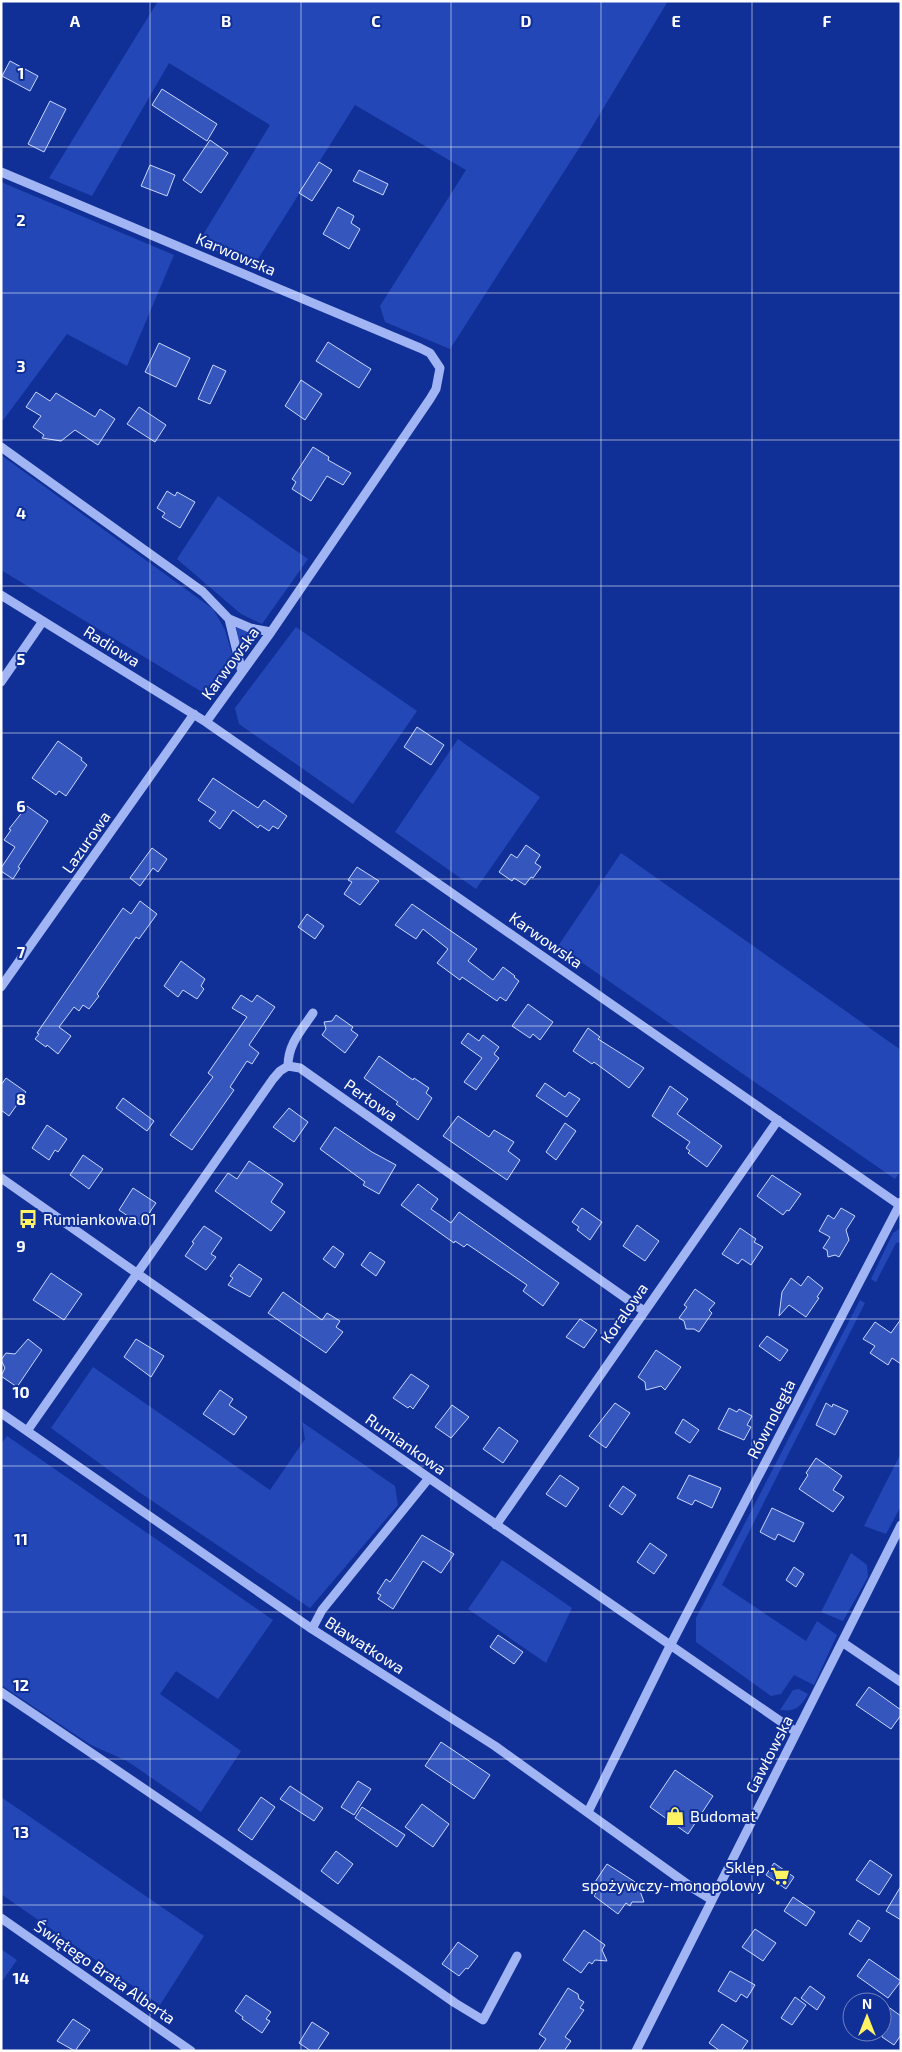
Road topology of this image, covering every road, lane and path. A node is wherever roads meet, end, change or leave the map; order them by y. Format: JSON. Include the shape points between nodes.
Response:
{"nodes":[{"id":1,"x":1,"y":172,"type":"edge"},
{"id":2,"x":1,"y":448,"type":"edge"},
{"id":3,"x":1,"y":595,"type":"edge"},
{"id":4,"x":229,"y":619,"type":"junction"},
{"id":5,"x":43,"y":621,"type":"junction"},
{"id":6,"x":271,"y":632,"type":"junction"},
{"id":7,"x":242,"y":672,"type":"junction"},
{"id":8,"x":1,"y":682,"type":"edge"},
{"id":9,"x":194,"y":714,"type":"junction"},
{"id":10,"x":206,"y":722,"type":"junction"},
{"id":11,"x":1,"y":987,"type":"edge"},
{"id":12,"x":313,"y":1014,"type":"dead end"},
{"id":13,"x":288,"y":1066,"type":"junction"},
{"id":14,"x":778,"y":1120,"type":"junction"},
{"id":15,"x":1,"y":1178,"type":"edge"},
{"id":16,"x":900,"y":1204,"type":"edge"},
{"id":17,"x":138,"y":1274,"type":"junction"},
{"id":18,"x":644,"y":1311,"type":"junction"},
{"id":19,"x":1,"y":1413,"type":"edge"},
{"id":20,"x":27,"y":1431,"type":"junction"},
{"id":21,"x":428,"y":1478,"type":"junction"},
{"id":22,"x":901,"y":1525,"type":"edge"},
{"id":23,"x":496,"y":1526,"type":"junction"},
{"id":24,"x":312,"y":1628,"type":"junction"},
{"id":25,"x":842,"y":1642,"type":"junction"},
{"id":26,"x":670,"y":1646,"type":"junction"},
{"id":27,"x":901,"y":1682,"type":"edge"},
{"id":28,"x":1,"y":1692,"type":"edge"},
{"id":29,"x":796,"y":1732,"type":"junction"},
{"id":30,"x":588,"y":1812,"type":"junction"},
{"id":31,"x":712,"y":1900,"type":"junction"},
{"id":32,"x":1,"y":1918,"type":"edge"},
{"id":33,"x":517,"y":1956,"type":"dead end"},
{"id":34,"x":191,"y":2051,"type":"edge"},
{"id":35,"x":636,"y":2051,"type":"edge"}],
"edges":[{"from":1,"to":6,"type":"street","name":"Karwowska","via":[[420,348],[437,361],[439,378],[430,399]]},
{"from":2,"to":4,"type":"street","via":[[203,592]]},
{"from":3,"to":5,"type":"street","name":"Radiowa"},
{"from":4,"to":6,"type":"street"},
{"from":4,"to":7,"type":"street"},
{"from":5,"to":8,"type":"street"},
{"from":5,"to":9,"type":"street","name":"Radiowa"},
{"from":6,"to":7,"type":"street","name":"Karwowska"},
{"from":7,"to":10,"type":"street","name":"Karwowska"},
{"from":9,"to":10,"type":"street","name":"Radiowa"},
{"from":9,"to":11,"type":"street","name":"Lazurowa"},
{"from":10,"to":14,"type":"street","name":"Karwowska"},
{"from":12,"to":13,"type":"street","via":[[293,1042]]},
{"from":13,"to":17,"type":"street","via":[[273,1080]]},
{"from":13,"to":18,"type":"street","name":"Perłowa","via":[[300,1068]]},
{"from":14,"to":16,"type":"street","name":"Karwowska"},
{"from":14,"to":18,"type":"street","name":"Koralowa"},
{"from":15,"to":17,"type":"street","name":"Rumiankowa"},
{"from":16,"to":26,"type":"street","name":"Równoległa"},
{"from":17,"to":20,"type":"street"},
{"from":17,"to":21,"type":"street","name":"Rumiankowa"},
{"from":18,"to":23,"type":"street","name":"Koralowa"},
{"from":19,"to":20,"type":"street","name":"Bławatkowa"},
{"from":20,"to":24,"type":"street","name":"Bławatkowa"},
{"from":21,"to":23,"type":"street","name":"Rumiankowa"},
{"from":21,"to":24,"type":"street","via":[[322,1610]]},
{"from":22,"to":25,"type":"street","name":"Gawłowska"},
{"from":23,"to":26,"type":"street","name":"Rumiankowa"},
{"from":24,"to":30,"type":"street","name":"Bławatkowa","via":[[495,1746]]},
{"from":25,"to":27,"type":"street"},
{"from":25,"to":29,"type":"street","name":"Gawłowska"},
{"from":26,"to":29,"type":"street","name":"Rumiankowa"},
{"from":26,"to":30,"type":"street","name":"Równoległa"},
{"from":28,"to":33,"type":"street","via":[[483,2020]]},
{"from":29,"to":31,"type":"street","name":"Gawłowska"},
{"from":30,"to":31,"type":"street","name":"Bławatkowa"},
{"from":31,"to":35,"type":"street","name":"Gawłowska"},
{"from":32,"to":34,"type":"street","name":"Świętego Brata Alberta"}]}
